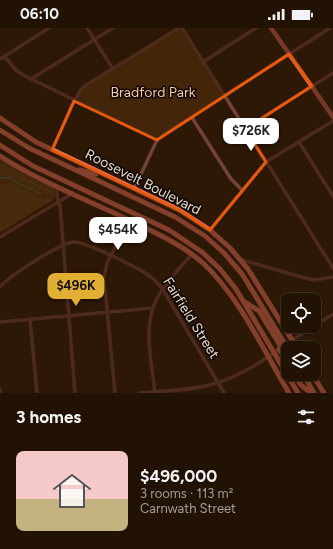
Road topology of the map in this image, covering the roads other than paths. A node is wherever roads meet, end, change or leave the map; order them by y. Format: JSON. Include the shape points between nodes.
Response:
{"nodes":[{"id":1,"x":49,"y":28,"type":"edge"},
{"id":2,"x":87,"y":28,"type":"edge"},
{"id":3,"x":113,"y":28,"type":"edge"},
{"id":4,"x":179,"y":28,"type":"edge"},
{"id":5,"x":182,"y":28,"type":"edge"},
{"id":6,"x":256,"y":28,"type":"edge"},
{"id":7,"x":271,"y":28,"type":"edge"},
{"id":8,"x":330,"y":28,"type":"edge"},
{"id":9,"x":94,"y":40,"type":"junction"},
{"id":10,"x":289,"y":54,"type":"junction"},
{"id":11,"x":2,"y":58,"type":"edge"},
{"id":12,"x":203,"y":62,"type":"junction"},
{"id":13,"x":113,"y":68,"type":"junction"},
{"id":14,"x":333,"y":73,"type":"edge"},
{"id":15,"x":31,"y":80,"type":"junction"},
{"id":16,"x":312,"y":86,"type":"junction"},
{"id":17,"x":224,"y":95,"type":"junction"},
{"id":18,"x":74,"y":101,"type":"junction"},
{"id":19,"x":191,"y":116,"type":"junction"},
{"id":20,"x":333,"y":117,"type":"edge"},
{"id":21,"x":0,"y":118,"type":"edge"},
{"id":22,"x":333,"y":121,"type":"edge"},
{"id":23,"x":245,"y":128,"type":"junction"},
{"id":24,"x":0,"y":130,"type":"edge"},
{"id":25,"x":158,"y":140,"type":"junction"},
{"id":26,"x":299,"y":142,"type":"junction"},
{"id":27,"x":0,"y":145,"type":"edge"},
{"id":28,"x":52,"y":150,"type":"junction"},
{"id":29,"x":0,"y":156,"type":"edge"},
{"id":30,"x":266,"y":162,"type":"junction"},
{"id":31,"x":69,"y":167,"type":"junction"},
{"id":32,"x":107,"y":176,"type":"junction"},
{"id":33,"x":56,"y":185,"type":"junction"},
{"id":34,"x":134,"y":189,"type":"junction"},
{"id":35,"x":243,"y":191,"type":"junction"},
{"id":36,"x":73,"y":193,"type":"junction"},
{"id":37,"x":333,"y":196,"type":"edge"},
{"id":38,"x":58,"y":203,"type":"junction"},
{"id":39,"x":115,"y":213,"type":"junction"},
{"id":40,"x":145,"y":219,"type":"junction"},
{"id":41,"x":129,"y":220,"type":"junction"},
{"id":42,"x":210,"y":230,"type":"junction"},
{"id":43,"x":0,"y":237,"type":"edge"},
{"id":44,"x":63,"y":244,"type":"junction"},
{"id":45,"x":192,"y":254,"type":"junction"},
{"id":46,"x":111,"y":257,"type":"junction"},
{"id":47,"x":242,"y":260,"type":"junction"},
{"id":48,"x":333,"y":268,"type":"edge"},
{"id":49,"x":333,"y":278,"type":"edge"},
{"id":50,"x":0,"y":287,"type":"edge"},
{"id":51,"x":162,"y":289,"type":"junction"},
{"id":52,"x":244,"y":301,"type":"junction"},
{"id":53,"x":153,"y":308,"type":"junction"},
{"id":54,"x":108,"y":312,"type":"junction"},
{"id":55,"x":333,"y":314,"type":"edge"},
{"id":56,"x":68,"y":316,"type":"junction"},
{"id":57,"x":30,"y":319,"type":"junction"},
{"id":58,"x":0,"y":322,"type":"edge"},
{"id":59,"x":321,"y":322,"type":"edge"},
{"id":60,"x":303,"y":333,"type":"edge"},
{"id":61,"x":292,"y":340,"type":"joint"},
{"id":62,"x":281,"y":348,"type":"edge"},
{"id":63,"x":267,"y":356,"type":"junction"},
{"id":64,"x":293,"y":381,"type":"edge"},
{"id":65,"x":298,"y":381,"type":"edge"},
{"id":66,"x":307,"y":381,"type":"edge"},
{"id":67,"x":316,"y":381,"type":"edge"},
{"id":68,"x":218,"y":383,"type":"junction"},
{"id":69,"x":191,"y":388,"type":"junction"},
{"id":70,"x":0,"y":389,"type":"edge"},
{"id":71,"x":322,"y":391,"type":"edge"},
{"id":72,"x":155,"y":392,"type":"edge"},
{"id":73,"x":0,"y":393,"type":"edge"},
{"id":74,"x":37,"y":393,"type":"edge"},
{"id":75,"x":75,"y":393,"type":"edge"},
{"id":76,"x":115,"y":393,"type":"edge"},
{"id":77,"x":139,"y":393,"type":"edge"},
{"id":78,"x":192,"y":393,"type":"edge"},
{"id":79,"x":224,"y":393,"type":"edge"},
{"id":80,"x":289,"y":393,"type":"edge"},
{"id":81,"x":298,"y":393,"type":"edge"},
{"id":82,"x":311,"y":393,"type":"edge"},
{"id":83,"x":314,"y":393,"type":"edge"}],
"edges":[{"from":1,"to":11,"type":"street"},
{"from":2,"to":9,"type":"street"},
{"from":3,"to":9,"type":"street"},
{"from":4,"to":13,"type":"street"},
{"from":5,"to":12,"type":"street"},
{"from":6,"to":12,"type":"street"},
{"from":7,"to":10,"type":"main road"},
{"from":8,"to":10,"type":"street"},
{"from":9,"to":13,"type":"street"},
{"from":9,"to":15,"type":"street"},
{"from":10,"to":16,"type":"main road"},
{"from":10,"to":17,"type":"street"},
{"from":11,"to":15,"type":"street"},
{"from":12,"to":17,"type":"street"},
{"from":13,"to":18,"type":"street","via":[[83,87]]},
{"from":14,"to":16,"type":"street"},
{"from":15,"to":18,"type":"street"},
{"from":16,"to":20,"type":"main road"},
{"from":16,"to":23,"type":"street"},
{"from":17,"to":19,"type":"street"},
{"from":17,"to":23,"type":"street"},
{"from":18,"to":25,"type":"street"},
{"from":18,"to":28,"type":"street"},
{"from":19,"to":25,"type":"street"},
{"from":19,"to":35,"type":"street","via":[[231,179]]},
{"from":21,"to":28,"type":"highway","name":"Roosevelt Boulevard","via":[[22,134]]},
{"from":22,"to":26,"type":"street"},
{"from":23,"to":30,"type":"street"},
{"from":24,"to":31,"type":"highway","name":"Roosevelt Boulevard","via":[[29,148]]},
{"from":25,"to":34,"type":"street"},
{"from":26,"to":30,"type":"street"},
{"from":26,"to":37,"type":"street"},
{"from":27,"to":40,"type":"highway","name":"Roosevelt Boulevard","via":[[33,166]]},
{"from":28,"to":32,"type":"highway","name":"Roosevelt Boulevard"},
{"from":29,"to":33,"type":"highway"},
{"from":30,"to":35,"type":"street"},
{"from":30,"to":48,"type":"street"},
{"from":31,"to":32,"type":"highway"},
{"from":31,"to":62,"type":"highway","name":"Roosevelt Boulevard","via":[[175,217],[211,242],[245,278]]},
{"from":32,"to":34,"type":"highway","name":"Roosevelt Boulevard"},
{"from":33,"to":36,"type":"highway"},
{"from":33,"to":38,"type":"street"},
{"from":34,"to":42,"type":"highway","name":"Roosevelt Boulevard","via":[[181,212]]},
{"from":35,"to":42,"type":"street"},
{"from":36,"to":38,"type":"street"},
{"from":36,"to":39,"type":"highway"},
{"from":38,"to":43,"type":"street"},
{"from":38,"to":44,"type":"street"},
{"from":39,"to":40,"type":"highway"},
{"from":39,"to":41,"type":"highway"},
{"from":40,"to":52,"type":"highway","name":"Roosevelt Boulevard","via":[[176,234],[202,252],[226,276]]},
{"from":41,"to":45,"type":"highway","via":[[165,237]]},
{"from":41,"to":46,"type":"street"},
{"from":42,"to":47,"type":"highway","name":"Roosevelt Boulevard"},
{"from":44,"to":46,"type":"street","name":"Fairfield Street","via":[[83,243]]},
{"from":44,"to":50,"type":"street","via":[[8,279]]},
{"from":44,"to":56,"type":"street"},
{"from":45,"to":51,"type":"street"},
{"from":45,"to":63,"type":"highway","via":[[225,287]]},
{"from":46,"to":51,"type":"street","name":"Fairfield Street","via":[[146,274]]},
{"from":46,"to":54,"type":"street","via":[[104,277]]},
{"from":47,"to":49,"type":"street","via":[[314,280]]},
{"from":47,"to":61,"type":"highway","name":"Roosevelt Boulevard"},
{"from":51,"to":53,"type":"street"},
{"from":51,"to":68,"type":"street","name":"Fairfield Street"},
{"from":52,"to":62,"type":"highway","name":"Roosevelt Boulevard"},
{"from":52,"to":62,"type":"highway","via":[[258,311]]},
{"from":53,"to":54,"type":"street"},
{"from":53,"to":72,"type":"street","via":[[149,326]]},
{"from":54,"to":56,"type":"street"},
{"from":54,"to":76,"type":"street"},
{"from":55,"to":59,"type":"street"},
{"from":56,"to":57,"type":"street"},
{"from":56,"to":75,"type":"street"},
{"from":57,"to":58,"type":"street"},
{"from":57,"to":74,"type":"street"},
{"from":60,"to":61,"type":"street"},
{"from":62,"to":63,"type":"street"},
{"from":63,"to":68,"type":"street","via":[[243,372]]},
{"from":63,"to":80,"type":"highway"},
{"from":64,"to":81,"type":"highway","name":"Roosevelt Boulevard"},
{"from":65,"to":82,"type":"highway"},
{"from":66,"to":83,"type":"highway"},
{"from":67,"to":71,"type":"highway"},
{"from":68,"to":69,"type":"street"},
{"from":68,"to":79,"type":"street","name":"Fairfield Street"},
{"from":69,"to":72,"type":"street"},
{"from":69,"to":78,"type":"street"},
{"from":70,"to":73,"type":"street"},
{"from":72,"to":77,"type":"street"}]}
